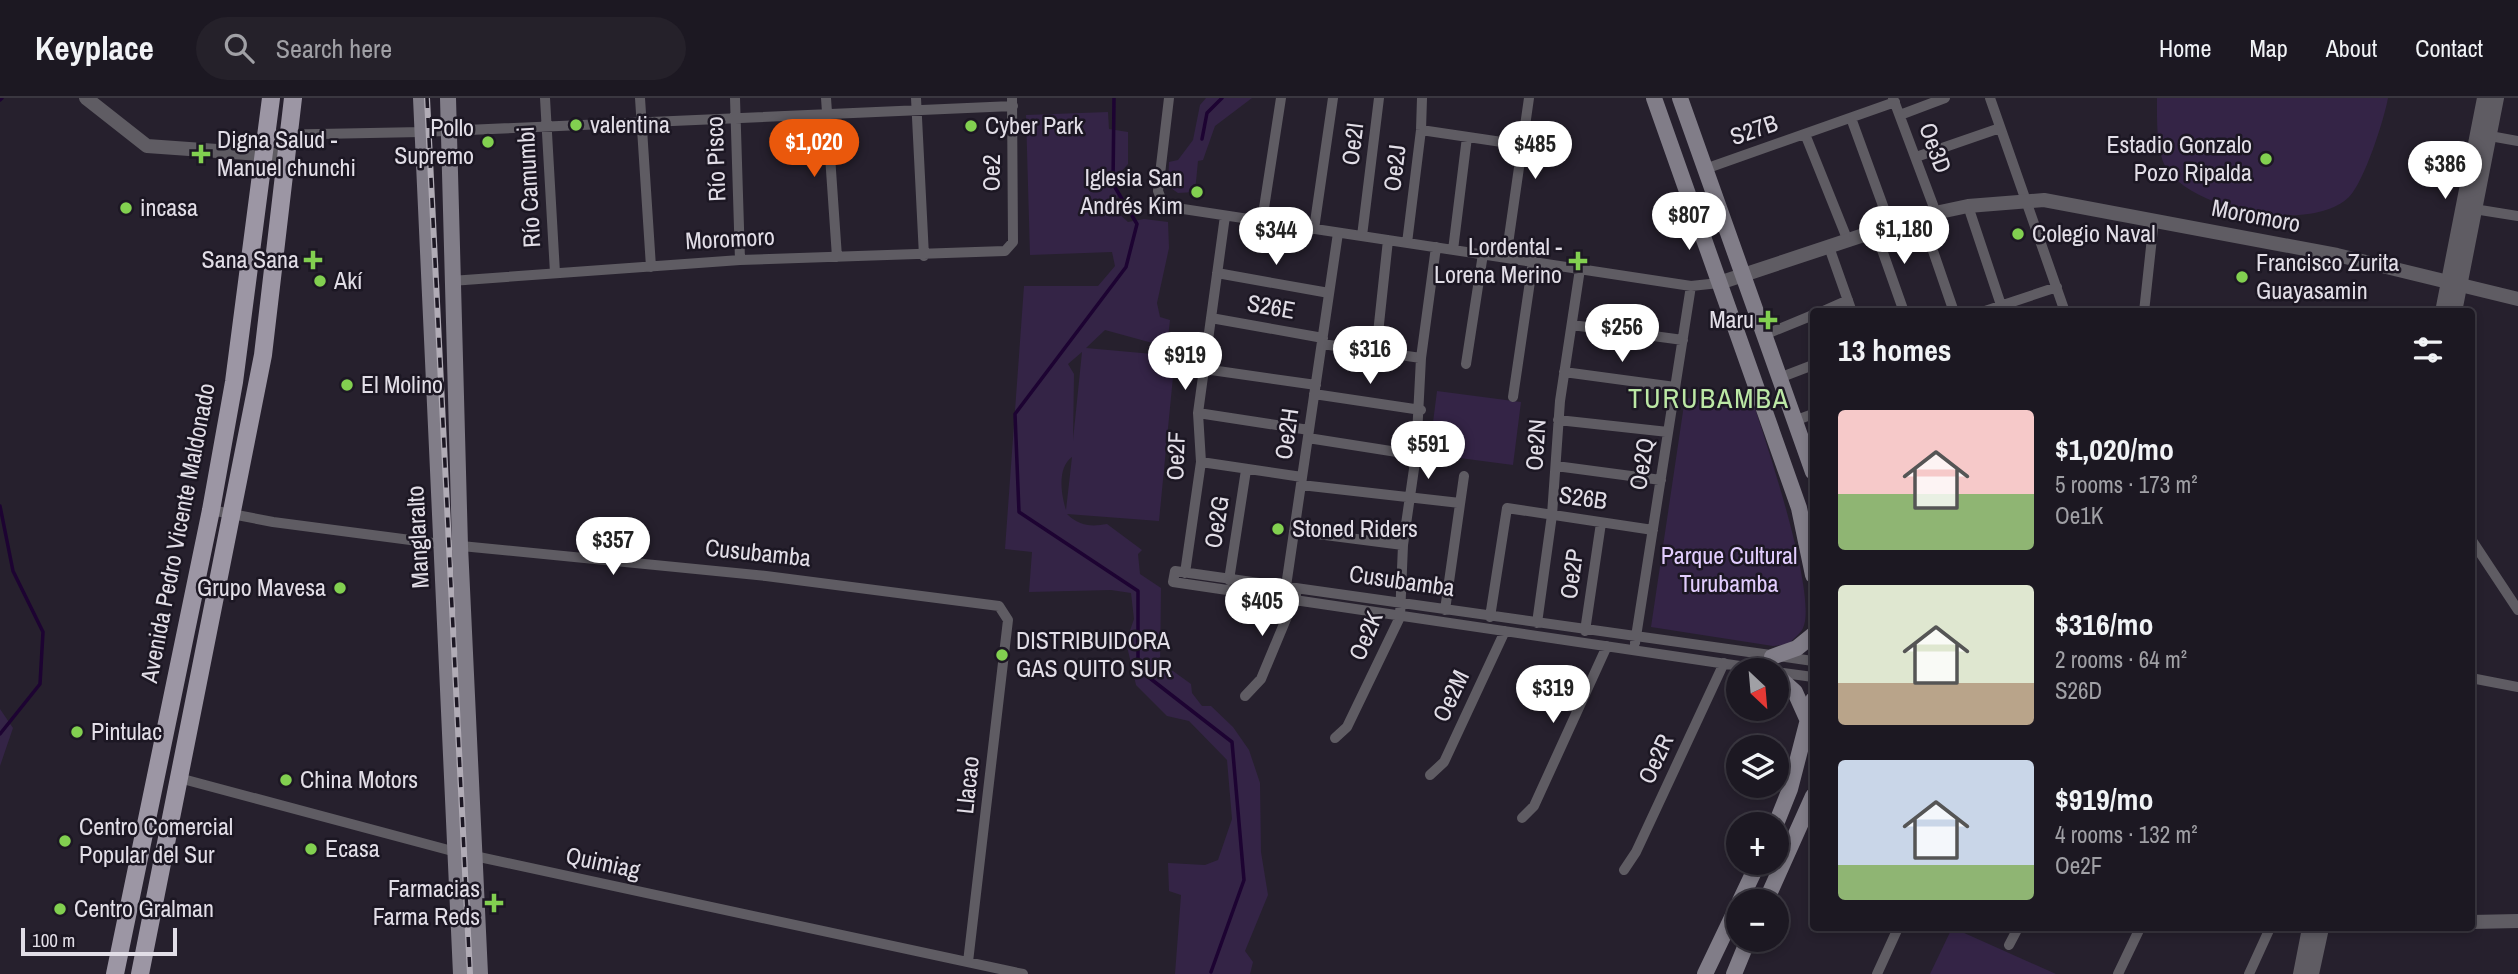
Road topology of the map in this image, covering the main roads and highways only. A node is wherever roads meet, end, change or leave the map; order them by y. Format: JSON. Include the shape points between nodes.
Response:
{"nodes":[{"id":1,"x":271,"y":98,"type":"edge"},
{"id":2,"x":293,"y":98,"type":"edge"},
{"id":3,"x":421,"y":98,"type":"edge"},
{"id":4,"x":448,"y":98,"type":"edge"},
{"id":5,"x":1654,"y":98,"type":"edge"},
{"id":6,"x":1680,"y":98,"type":"edge"},
{"id":7,"x":1810,"y":462,"type":"edge"},
{"id":8,"x":1810,"y":561,"type":"edge"},
{"id":9,"x":1810,"y":637,"type":"edge"},
{"id":10,"x":1785,"y":658,"type":"edge"},
{"id":11,"x":1789,"y":685,"type":"edge"},
{"id":12,"x":1810,"y":714,"type":"edge"},
{"id":13,"x":1808,"y":723,"type":"junction"},
{"id":14,"x":1810,"y":803,"type":"edge"},
{"id":15,"x":1781,"y":812,"type":"edge"},
{"id":16,"x":1771,"y":889,"type":"edge"},
{"id":17,"x":1726,"y":930,"type":"edge"},
{"id":18,"x":1743,"y":952,"type":"edge"},
{"id":19,"x":114,"y":974,"type":"edge"},
{"id":20,"x":141,"y":974,"type":"edge"},
{"id":21,"x":461,"y":974,"type":"edge"},
{"id":22,"x":480,"y":974,"type":"edge"},
{"id":23,"x":1705,"y":974,"type":"edge"},
{"id":24,"x":1734,"y":974,"type":"edge"}],
"edges":[{"from":1,"to":19,"type":"main road","name":"Avenida Pedro Vicente Maldonado","via":[[235,370],[211,510]]},
{"from":2,"to":20,"type":"main road","name":"Avenida Pedro Vicente Maldonado","via":[[263,355]]},
{"from":3,"to":21,"type":"main road","name":"Manglaralto"},
{"from":4,"to":22,"type":"main road","name":"Manglaralto","via":[[460,545]]},
{"from":5,"to":8,"type":"main road","via":[[1799,508]]},
{"from":6,"to":7,"type":"main road"},
{"from":9,"to":10,"type":"main road"},
{"from":11,"to":13,"type":"main road"},
{"from":12,"to":13,"type":"main road"},
{"from":13,"to":15,"type":"main road"},
{"from":14,"to":16,"type":"main road"},
{"from":17,"to":23,"type":"main road"},
{"from":18,"to":24,"type":"main road"}]}
